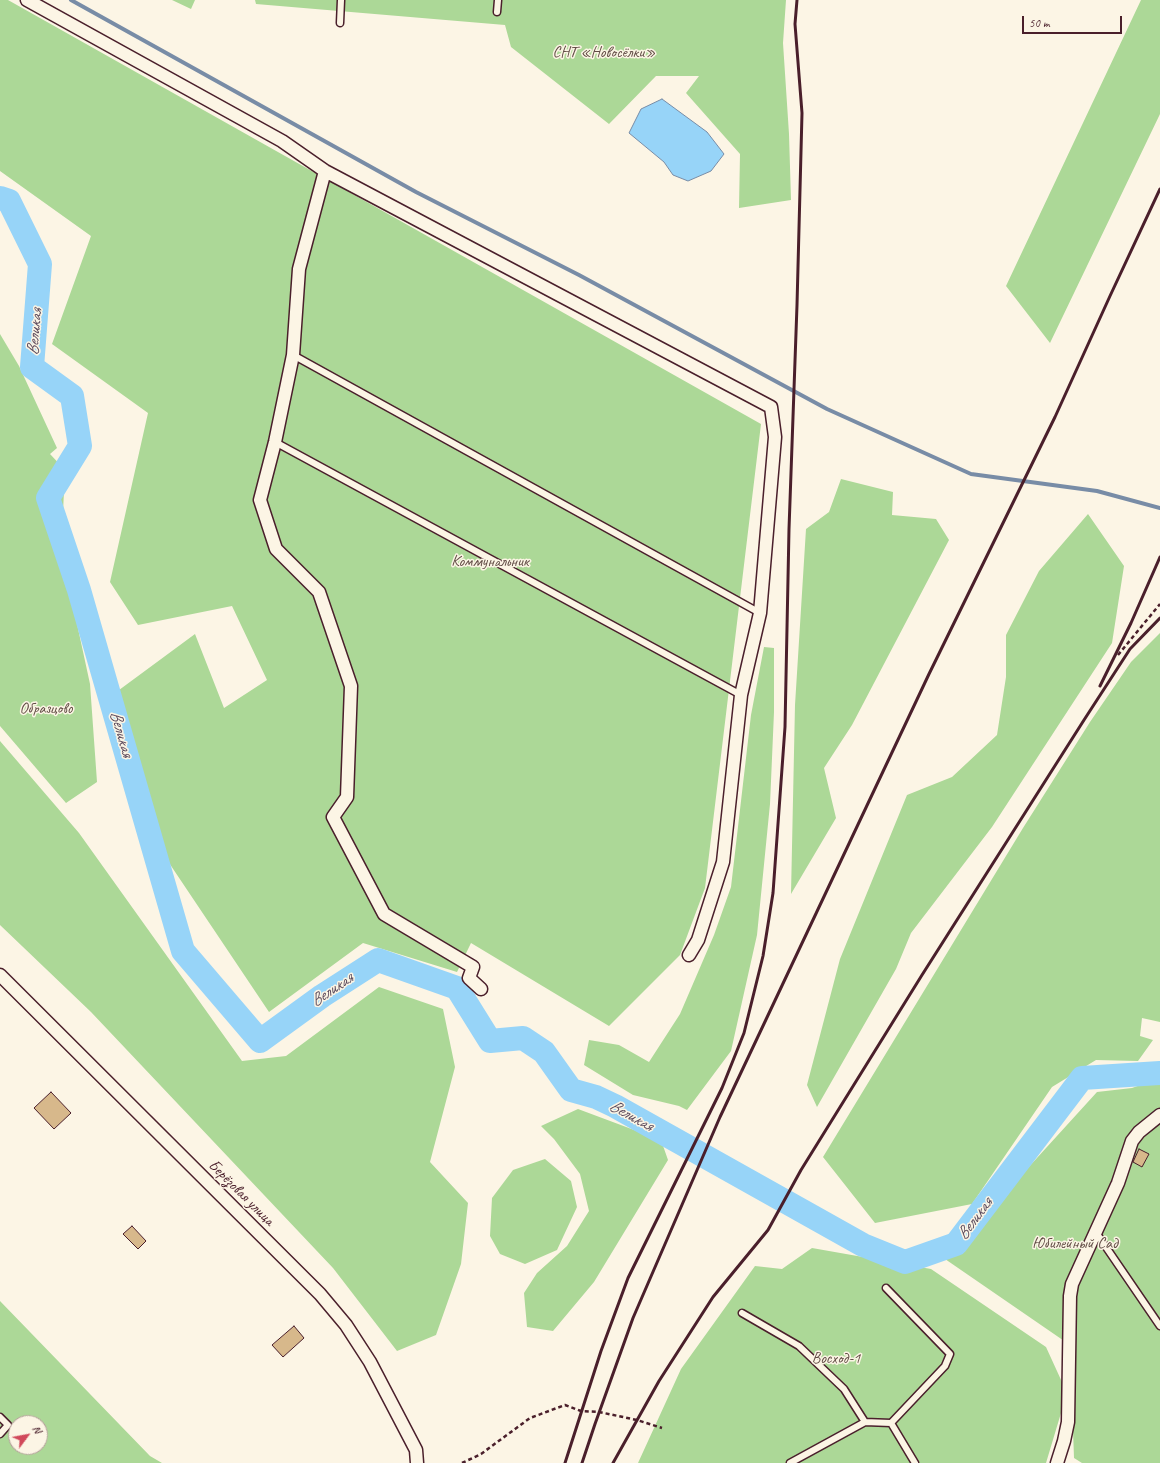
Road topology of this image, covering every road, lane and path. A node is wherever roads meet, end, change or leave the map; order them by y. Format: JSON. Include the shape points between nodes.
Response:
{"nodes":[{"id":1,"x":27,"y":0,"type":"edge"},
{"id":2,"x":341,"y":0,"type":"edge"},
{"id":3,"x":498,"y":0,"type":"edge"},
{"id":4,"x":498,"y":12,"type":"dead end"},
{"id":5,"x":340,"y":23,"type":"dead end"},
{"id":6,"x":325,"y":170,"type":"junction"},
{"id":7,"x":293,"y":356,"type":"junction"},
{"id":8,"x":274,"y":442,"type":"junction"},
{"id":9,"x":1160,"y":604,"type":"edge"},
{"id":10,"x":760,"y":613,"type":"junction"},
{"id":11,"x":1118,"y":655,"type":"dead end"},
{"id":12,"x":741,"y":695,"type":"junction"},
{"id":13,"x":689,"y":955,"type":"dead end"},
{"id":14,"x":0,"y":976,"type":"edge"},
{"id":15,"x":481,"y":989,"type":"dead end"},
{"id":16,"x":1158,"y":1121,"type":"edge"},
{"id":17,"x":1095,"y":1231,"type":"junction"},
{"id":18,"x":886,"y":1288,"type":"dead end"},
{"id":19,"x":742,"y":1313,"type":"dead end"},
{"id":20,"x":1160,"y":1326,"type":"edge"},
{"id":21,"x":0,"y":1417,"type":"edge"},
{"id":22,"x":865,"y":1422,"type":"junction"},
{"id":23,"x":891,"y":1423,"type":"junction"},
{"id":24,"x":662,"y":1428,"type":"dead end"},
{"id":25,"x":0,"y":1434,"type":"edge"},
{"id":26,"x":417,"y":1463,"type":"edge"},
{"id":27,"x":462,"y":1463,"type":"edge"},
{"id":28,"x":790,"y":1463,"type":"edge"},
{"id":29,"x":915,"y":1463,"type":"edge"},
{"id":30,"x":1057,"y":1463,"type":"edge"}],
"edges":[{"from":1,"to":6,"type":"street","via":[[282,141]]},
{"from":2,"to":5,"type":"lane"},
{"from":3,"to":4,"type":"lane"},
{"from":6,"to":7,"type":"street","via":[[299,269]]},
{"from":6,"to":10,"type":"street","via":[[771,407],[775,437]]},
{"from":7,"to":8,"type":"street"},
{"from":7,"to":10,"type":"lane"},
{"from":8,"to":12,"type":"lane"},
{"from":8,"to":15,"type":"street","via":[[260,500],[276,549],[319,592],[352,686],[347,797],[333,817],[384,914],[473,967],[469,978]]},
{"from":9,"to":11,"type":"path"},
{"from":10,"to":12,"type":"street"},
{"from":12,"to":13,"type":"street","via":[[723,862],[698,940]]},
{"from":14,"to":26,"type":"street","name":"Берёзовая улица","via":[[320,1294],[346,1325],[370,1362],[416,1450]]},
{"from":16,"to":17,"type":"street","via":[[1139,1132],[1132,1141],[1118,1183]]},
{"from":17,"to":20,"type":"lane"},
{"from":17,"to":30,"type":"street","via":[[1071,1290],[1068,1422]]},
{"from":18,"to":23,"type":"lane","via":[[950,1354],[945,1366]]},
{"from":19,"to":22,"type":"lane","via":[[799,1346],[844,1389]]},
{"from":21,"to":25,"type":"lane","via":[[8,1425]]},
{"from":22,"to":23,"type":"lane"},
{"from":22,"to":28,"type":"lane"},
{"from":23,"to":29,"type":"lane"},
{"from":24,"to":27,"type":"path","via":[[599,1412],[581,1411],[565,1405],[530,1418],[481,1454]]}]}
